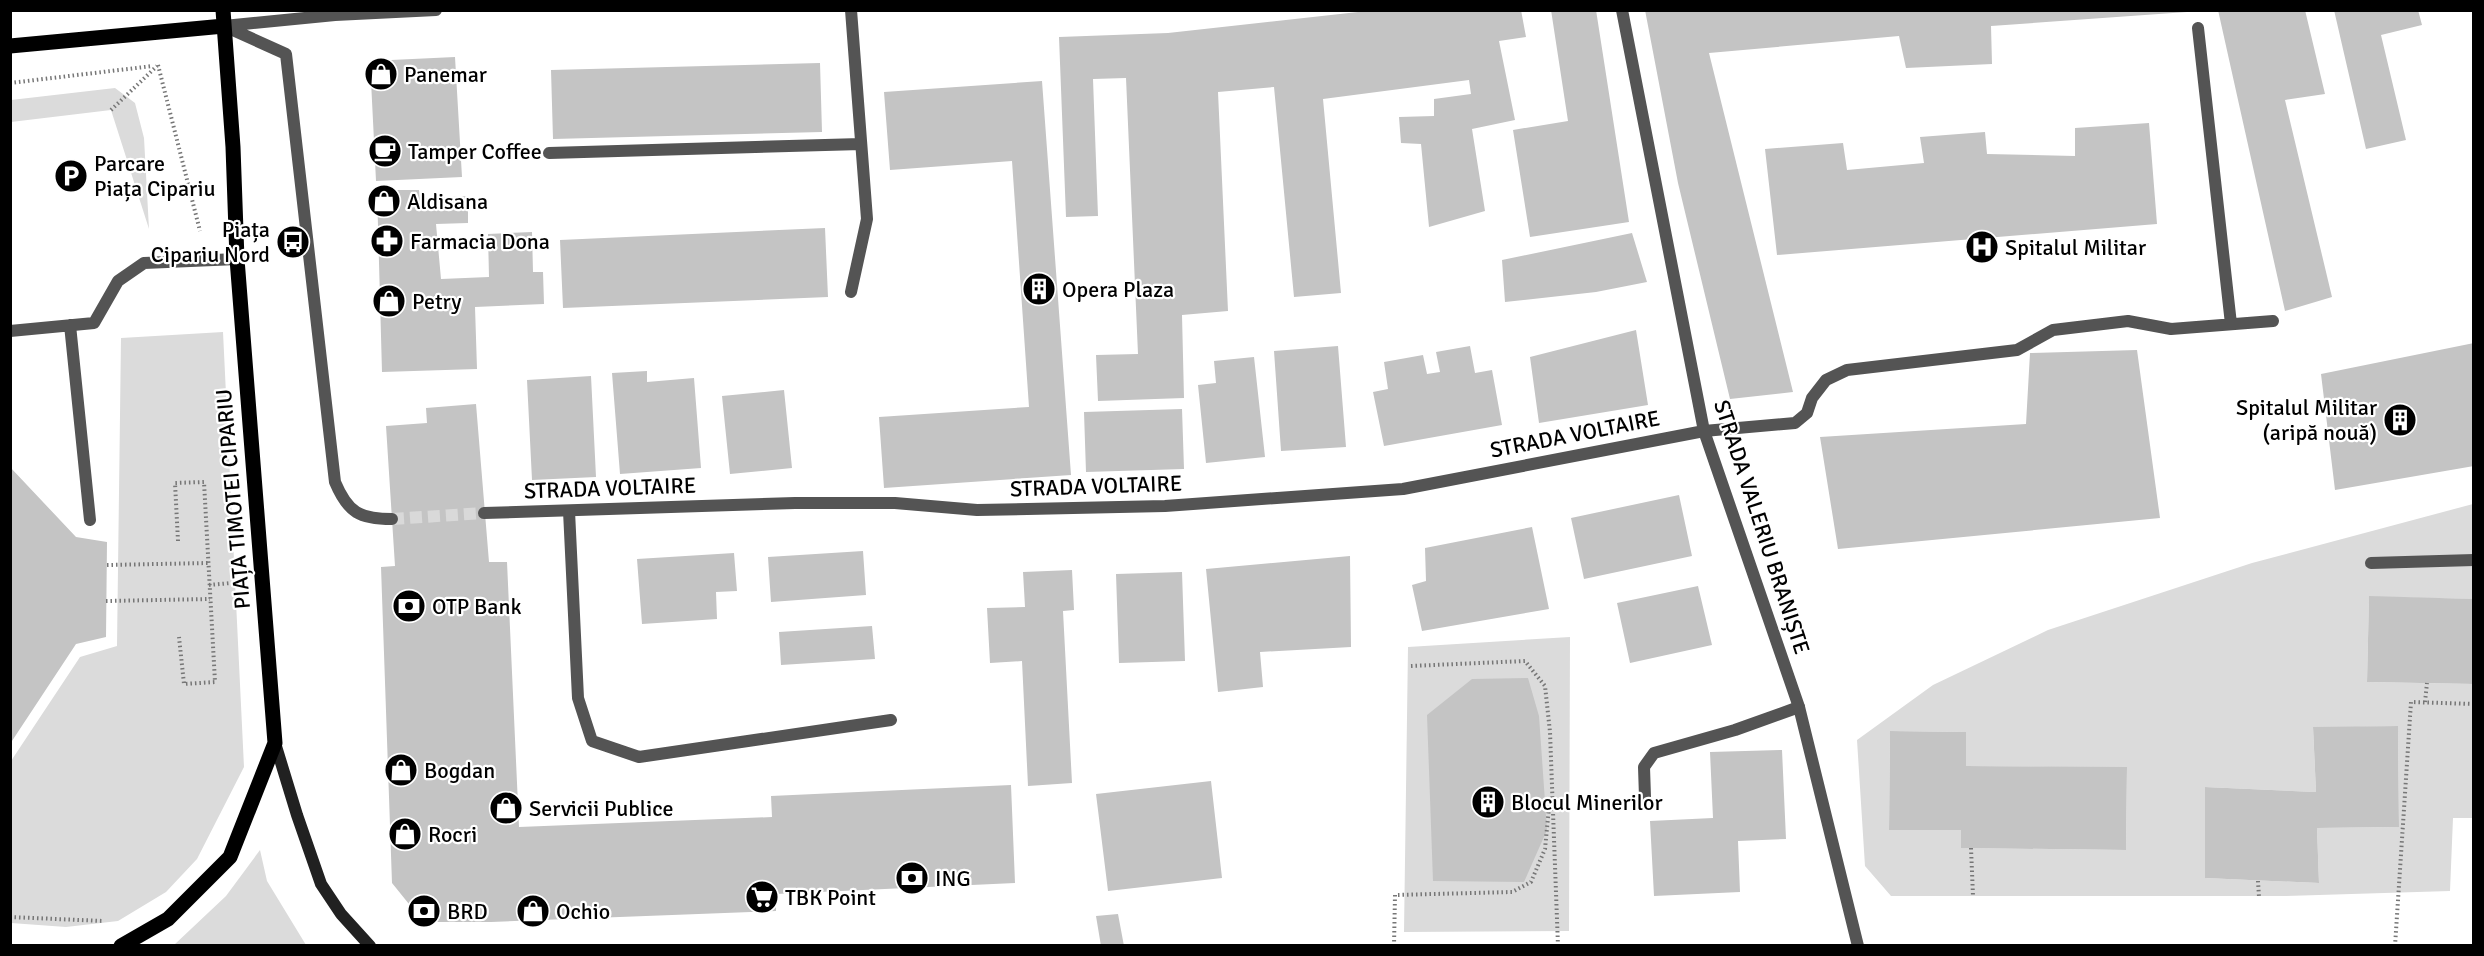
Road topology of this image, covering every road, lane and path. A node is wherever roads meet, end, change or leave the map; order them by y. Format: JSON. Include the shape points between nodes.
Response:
{"nodes":[{"id":1,"x":435,"y":10,"type":"edge"},
{"id":2,"x":850,"y":10,"type":"edge"},
{"id":3,"x":1622,"y":10,"type":"edge"},
{"id":4,"x":224,"y":18,"type":"edge"},
{"id":5,"x":2198,"y":28,"type":"dead end"},
{"id":6,"x":10,"y":46,"type":"edge"},
{"id":7,"x":158,"y":65,"type":"junction"},
{"id":8,"x":10,"y":83,"type":"edge"},
{"id":9,"x":111,"y":110,"type":"dead end"},
{"id":10,"x":861,"y":144,"type":"junction"},
{"id":11,"x":549,"y":153,"type":"dead end"},
{"id":12,"x":207,"y":258,"type":"junction"},
{"id":13,"x":237,"y":258,"type":"junction"},
{"id":14,"x":850,"y":292,"type":"dead end"},
{"id":15,"x":2273,"y":321,"type":"dead end"},
{"id":16,"x":2231,"y":324,"type":"junction"},
{"id":17,"x":70,"y":326,"type":"junction"},
{"id":18,"x":10,"y":331,"type":"edge"},
{"id":19,"x":1704,"y":432,"type":"junction"},
{"id":20,"x":569,"y":511,"type":"junction"},
{"id":21,"x":484,"y":513,"type":"tunnel mouth"},
{"id":22,"x":392,"y":519,"type":"tunnel mouth"},
{"id":23,"x":90,"y":520,"type":"dead end"},
{"id":24,"x":178,"y":541,"type":"dead end"},
{"id":25,"x":2474,"y":560,"type":"edge"},
{"id":26,"x":208,"y":563,"type":"junction"},
{"id":27,"x":2371,"y":563,"type":"dead end"},
{"id":28,"x":107,"y":566,"type":"dead end"},
{"id":29,"x":230,"y":572,"type":"dead end"},
{"id":30,"x":231,"y":583,"type":"junction"},
{"id":31,"x":209,"y":585,"type":"junction"},
{"id":32,"x":232,"y":595,"type":"dead end"},
{"id":33,"x":210,"y":599,"type":"junction"},
{"id":34,"x":106,"y":601,"type":"dead end"},
{"id":35,"x":179,"y":637,"type":"dead end"},
{"id":36,"x":1412,"y":666,"type":"dead end"},
{"id":37,"x":2427,"y":683,"type":"dead end"},
{"id":38,"x":2425,"y":702,"type":"junction"},
{"id":39,"x":2474,"y":704,"type":"edge"},
{"id":40,"x":1799,"y":707,"type":"junction"},
{"id":41,"x":891,"y":720,"type":"dead end"},
{"id":42,"x":275,"y":743,"type":"junction"},
{"id":43,"x":2406,"y":775,"type":"junction"},
{"id":44,"x":2398,"y":777,"type":"dead end"},
{"id":45,"x":1552,"y":783,"type":"junction"},
{"id":46,"x":1645,"y":797,"type":"dead end"},
{"id":47,"x":1971,"y":848,"type":"dead end"},
{"id":48,"x":2258,"y":880,"type":"dead end"},
{"id":49,"x":1972,"y":896,"type":"dead end"},
{"id":50,"x":2259,"y":897,"type":"dead end"},
{"id":51,"x":10,"y":917,"type":"edge"},
{"id":52,"x":106,"y":921,"type":"dead end"},
{"id":53,"x":121,"y":945,"type":"edge"},
{"id":54,"x":370,"y":945,"type":"edge"},
{"id":55,"x":1394,"y":945,"type":"edge"},
{"id":56,"x":1558,"y":945,"type":"edge"},
{"id":57,"x":1858,"y":945,"type":"edge"},
{"id":58,"x":2395,"y":945,"type":"edge"}],
"edges":[{"from":1,"to":4,"type":"street"},
{"from":2,"to":10,"type":"street"},
{"from":3,"to":19,"type":"street","name":"STRADA VALERIU BRANIȘTE"},
{"from":4,"to":6,"type":"main road"},
{"from":4,"to":13,"type":"main road","name":"PIAȚA TIMOTEI CIPARIU"},
{"from":4,"to":22,"type":"street","via":[[286,54],[335,482],[342,500],[354,511],[371,519]]},
{"from":5,"to":16,"type":"street"},
{"from":7,"to":8,"type":"path"},
{"from":7,"to":9,"type":"path"},
{"from":7,"to":12,"type":"path"},
{"from":10,"to":11,"type":"street"},
{"from":10,"to":14,"type":"street","via":[[867,219]]},
{"from":12,"to":13,"type":"street"},
{"from":12,"to":17,"type":"street","via":[[144,263],[118,281],[94,323]]},
{"from":13,"to":42,"type":"main road","name":"PIAȚA TIMOTEI CIPARIU"},
{"from":15,"to":16,"type":"street","name":"STRADA VOLTAIRE"},
{"from":16,"to":19,"type":"street","name":"STRADA VOLTAIRE","via":[[2171,329],[2128,321],[2053,330],[2017,350],[1846,370],[1826,380],[1812,398],[1807,413],[1795,423]]},
{"from":17,"to":18,"type":"street"},
{"from":17,"to":23,"type":"street"},
{"from":19,"to":20,"type":"street","name":"STRADA VOLTAIRE","via":[[1403,489],[1177,506],[977,510],[895,503],[795,502]]},
{"from":19,"to":40,"type":"street","name":"STRADA VALERIU BRANIȘTE"},
{"from":20,"to":21,"type":"street","name":"STRADA VOLTAIRE"},
{"from":20,"to":41,"type":"street","via":[[578,698],[592,741],[639,757]]},
{"from":24,"to":26,"type":"path","via":[[175,483],[204,482]]},
{"from":25,"to":27,"type":"street"},
{"from":26,"to":28,"type":"path"},
{"from":26,"to":31,"type":"path"},
{"from":29,"to":30,"type":"path"},
{"from":30,"to":31,"type":"path"},
{"from":30,"to":32,"type":"path"},
{"from":31,"to":33,"type":"path"},
{"from":33,"to":34,"type":"path"},
{"from":33,"to":35,"type":"path","via":[[215,681],[183,684]]},
{"from":36,"to":45,"type":"path","via":[[1525,661],[1545,686]]},
{"from":37,"to":38,"type":"path"},
{"from":38,"to":39,"type":"path"},
{"from":38,"to":43,"type":"path","via":[[2411,702]]},
{"from":40,"to":46,"type":"street","via":[[1654,753],[1644,767]]},
{"from":40,"to":57,"type":"street","name":"STRADA VALERIU BRANIȘTE"},
{"from":42,"to":53,"type":"main road","via":[[230,857],[168,919]]},
{"from":42,"to":54,"type":"main road","name":"PIAȚA TIMOTEI CIPARIU","via":[[321,884],[340,914]]},
{"from":43,"to":44,"type":"path"},
{"from":43,"to":58,"type":"path"},
{"from":45,"to":55,"type":"path","via":[[1545,849],[1532,882],[1512,892],[1395,895]]},
{"from":45,"to":56,"type":"path"},
{"from":47,"to":49,"type":"path"},
{"from":48,"to":50,"type":"path"},
{"from":51,"to":52,"type":"path"}]}
